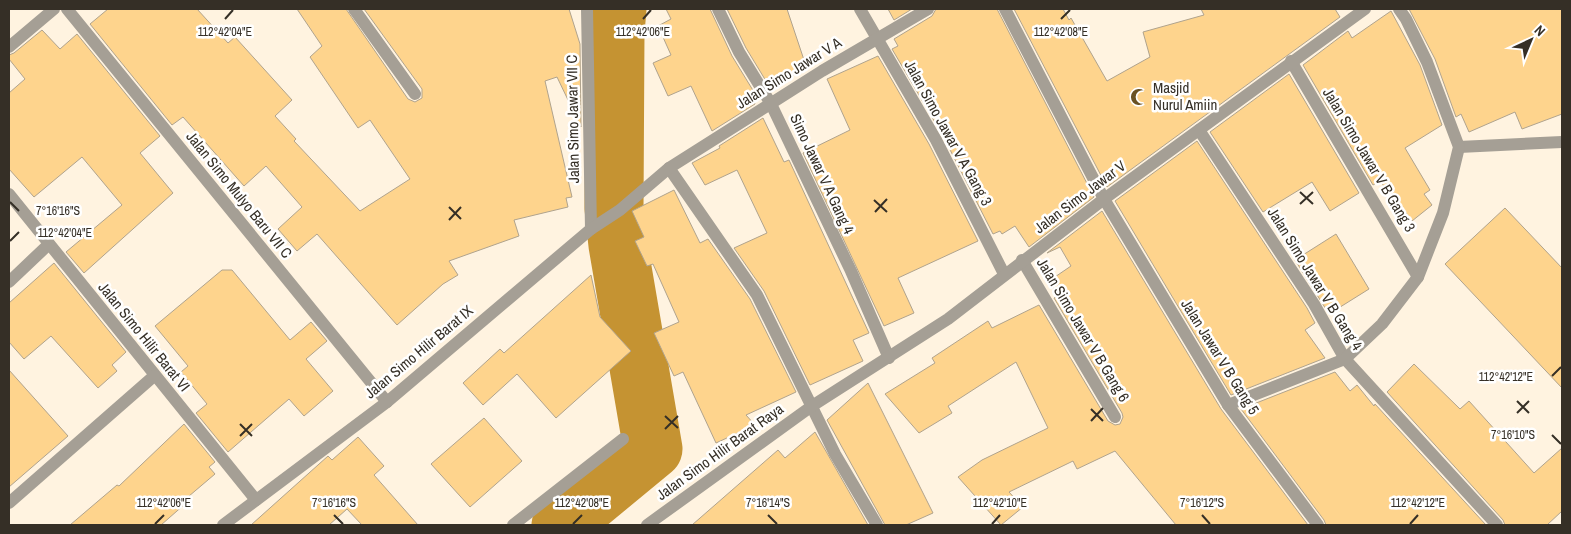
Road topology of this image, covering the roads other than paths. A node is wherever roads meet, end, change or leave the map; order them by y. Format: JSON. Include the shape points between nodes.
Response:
{"nodes":[{"id":1,"x":54,"y":9,"type":"edge"},
{"id":2,"x":67,"y":9,"type":"edge"},
{"id":3,"x":354,"y":9,"type":"edge"},
{"id":4,"x":587,"y":9,"type":"edge"},
{"id":5,"x":718,"y":9,"type":"edge"},
{"id":6,"x":860,"y":9,"type":"edge"},
{"id":7,"x":928,"y":9,"type":"edge"},
{"id":8,"x":1004,"y":9,"type":"edge"},
{"id":9,"x":1365,"y":9,"type":"edge"},
{"id":10,"x":1399,"y":9,"type":"edge"},
{"id":11,"x":876,"y":39,"type":"junction"},
{"id":12,"x":9,"y":46,"type":"edge"},
{"id":13,"x":1291,"y":61,"type":"junction"},
{"id":14,"x":415,"y":94,"type":"dead end"},
{"id":15,"x":771,"y":104,"type":"junction"},
{"id":16,"x":1199,"y":130,"type":"junction"},
{"id":17,"x":1562,"y":142,"type":"edge"},
{"id":18,"x":1459,"y":147,"type":"junction"},
{"id":19,"x":669,"y":168,"type":"junction"},
{"id":20,"x":9,"y":194,"type":"edge"},
{"id":21,"x":1104,"y":199,"type":"junction"},
{"id":22,"x":633,"y":200,"type":"joint"},
{"id":23,"x":596,"y":225,"type":"junction"},
{"id":24,"x":49,"y":244,"type":"junction"},
{"id":25,"x":1022,"y":260,"type":"junction"},
{"id":26,"x":1004,"y":274,"type":"junction"},
{"id":27,"x":1418,"y":277,"type":"junction"},
{"id":28,"x":9,"y":282,"type":"edge"},
{"id":29,"x":889,"y":358,"type":"junction"},
{"id":30,"x":1345,"y":359,"type":"junction"},
{"id":31,"x":154,"y":376,"type":"junction"},
{"id":32,"x":386,"y":402,"type":"junction"},
{"id":33,"x":1228,"y":405,"type":"junction"},
{"id":34,"x":812,"y":406,"type":"junction"},
{"id":35,"x":1115,"y":417,"type":"dead end"},
{"id":36,"x":623,"y":439,"type":"dead end"},
{"id":37,"x":256,"y":500,"type":"junction"},
{"id":38,"x":9,"y":503,"type":"edge"},
{"id":39,"x":223,"y":525,"type":"edge"},
{"id":40,"x":513,"y":525,"type":"edge"},
{"id":41,"x":647,"y":525,"type":"edge"},
{"id":42,"x":877,"y":525,"type":"edge"},
{"id":43,"x":1318,"y":525,"type":"edge"},
{"id":44,"x":1497,"y":525,"type":"edge"}],
"edges":[{"from":1,"to":12,"type":"street"},
{"from":2,"to":32,"type":"street","name":"Jalan Simo Mulyo Baru VII C"},
{"from":3,"to":14,"type":"street"},
{"from":4,"to":23,"type":"street","name":"Jalan Simo Jawar VII C"},
{"from":5,"to":15,"type":"street","name":"Simo Jawar V A Gang 4","via":[[739,52]]},
{"from":6,"to":11,"type":"street","name":"Jalan Simo Jawar V A Gang 3"},
{"from":7,"to":11,"type":"street","name":"Jalan Simo Jawar V A"},
{"from":8,"to":21,"type":"street","name":"Jalan Jawar V B Gang 5"},
{"from":9,"to":13,"type":"street","name":"Jalan Simo Jawar V"},
{"from":10,"to":18,"type":"street","via":[[1427,62]]},
{"from":11,"to":15,"type":"street","name":"Jalan Simo Jawar V A"},
{"from":11,"to":26,"type":"street","name":"Jalan Simo Jawar V A Gang 3","via":[[936,140]]},
{"from":13,"to":16,"type":"street","name":"Jalan Simo Jawar V"},
{"from":13,"to":27,"type":"street","name":"Jalan Simo Jawar V B Gang 3"},
{"from":15,"to":19,"type":"street","name":"Jalan Simo Jawar V A"},
{"from":15,"to":29,"type":"street","name":"Simo Jawar V A Gang 4"},
{"from":16,"to":21,"type":"street","name":"Jalan Simo Jawar V"},
{"from":16,"to":30,"type":"street","name":"Jalan Simo Jawar V B Gang 4","via":[[1314,304]]},
{"from":17,"to":18,"type":"street"},
{"from":18,"to":27,"type":"street","via":[[1443,213]]},
{"from":19,"to":22,"type":"street","name":"Jalan Simo Jawar V A"},
{"from":19,"to":34,"type":"street","via":[[757,295]]},
{"from":20,"to":24,"type":"street","name":"Jalan Simo Hilir Barat VI"},
{"from":21,"to":25,"type":"street","name":"Jalan Simo Jawar V"},
{"from":21,"to":33,"type":"street","name":"Jalan Jawar V B Gang 5"},
{"from":22,"to":23,"type":"street","name":"Jalan Simo Hilir Barat IX"},
{"from":23,"to":32,"type":"street","name":"Jalan Simo Hilir Barat IX"},
{"from":24,"to":28,"type":"street"},
{"from":24,"to":31,"type":"street","name":"Jalan Simo Hilir Barat VI"},
{"from":25,"to":26,"type":"street","name":"Jalan Simo Jawar V"},
{"from":25,"to":35,"type":"street","name":"Jalan Simo Jawar V B Gang 6"},
{"from":26,"to":29,"type":"street","name":"Jalan Simo Jawar V"},
{"from":27,"to":30,"type":"street","via":[[1382,324]]},
{"from":29,"to":34,"type":"street","name":"Jalan Simo Jawar V"},
{"from":30,"to":33,"type":"street"},
{"from":30,"to":44,"type":"street","name":"Jalan Simo Jawar V B Gang 4"},
{"from":31,"to":37,"type":"street","name":"Jalan Simo Hilir Barat VI"},
{"from":31,"to":38,"type":"street"},
{"from":32,"to":37,"type":"street","name":"Jalan Simo Hilir Barat IX"},
{"from":33,"to":43,"type":"street","name":"Jalan Jawar V B Gang 5"},
{"from":34,"to":41,"type":"street","name":"Jalan Simo Hilir Barat Raya"},
{"from":34,"to":42,"type":"street","via":[[835,454]]},
{"from":36,"to":40,"type":"street"},
{"from":37,"to":39,"type":"street","name":"Jalan Simo Hilir Barat IX"}]}
